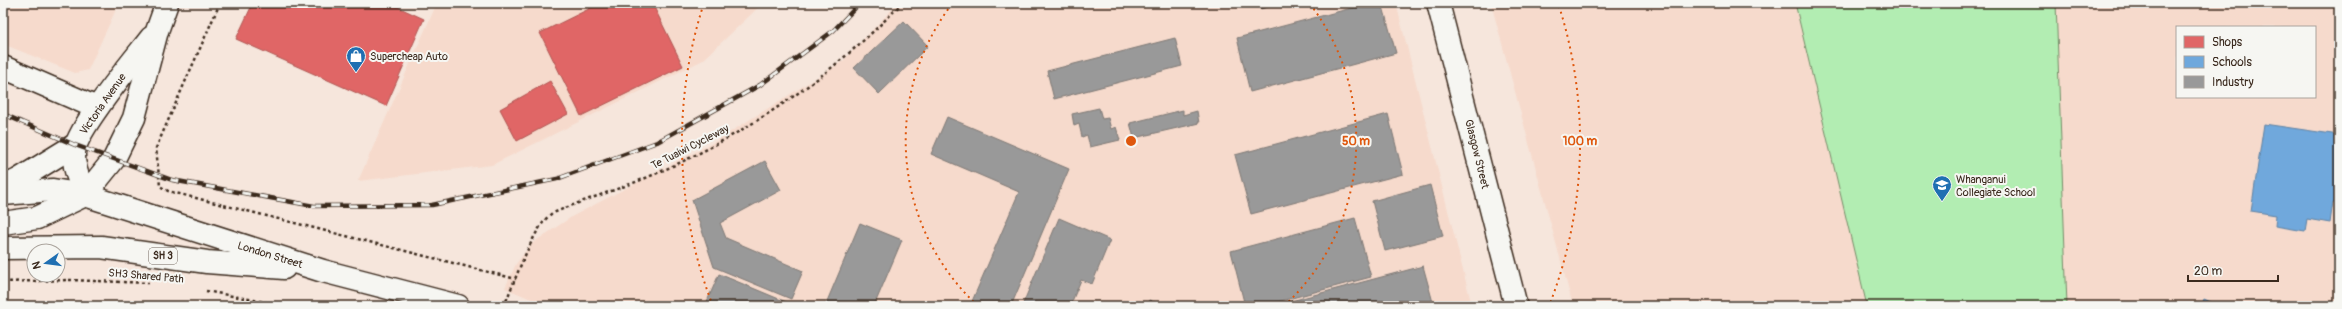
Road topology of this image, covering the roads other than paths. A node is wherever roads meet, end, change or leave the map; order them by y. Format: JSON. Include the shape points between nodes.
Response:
{"nodes":[{"id":1,"x":167,"y":3,"type":"edge"},
{"id":2,"x":1438,"y":3,"type":"edge"},
{"id":3,"x":157,"y":31,"type":"junction"},
{"id":4,"x":3,"y":67,"type":"edge"},
{"id":5,"x":97,"y":108,"type":"junction"},
{"id":6,"x":75,"y":145,"type":"junction"},
{"id":7,"x":3,"y":187,"type":"edge"},
{"id":8,"x":3,"y":194,"type":"edge"},
{"id":9,"x":85,"y":195,"type":"junction"},
{"id":10,"x":3,"y":223,"type":"edge"},
{"id":11,"x":3,"y":248,"type":"edge"},
{"id":12,"x":323,"y":271,"type":"junction"},
{"id":13,"x":458,"y":306,"type":"edge"},
{"id":14,"x":1516,"y":306,"type":"edge"}],
"edges":[{"from":1,"to":3,"type":"main road","name":"Victoria Avenue"},
{"from":2,"to":14,"type":"main road","name":"Glasgow Street"},
{"from":3,"to":5,"type":"main road","name":"Victoria Avenue"},
{"from":3,"to":9,"type":"main road","name":"Victoria Avenue","via":[[134,118],[114,159]]},
{"from":4,"to":5,"type":"main road"},
{"from":5,"to":6,"type":"main road","name":"Victoria Avenue"},
{"from":6,"to":7,"type":"main road"},
{"from":6,"to":9,"type":"main road","name":"Victoria Avenue","via":[[75,167]]},
{"from":8,"to":9,"type":"main road","number":"SH 3","via":[[53,190]]},
{"from":9,"to":10,"type":"main road","via":[[37,218]]},
{"from":9,"to":12,"type":"main road","name":"London Street","number":"SH 3"},
{"from":11,"to":12,"type":"main road","number":"SH 3","via":[[101,247],[207,262]]},
{"from":12,"to":13,"type":"main road","name":"London Street","number":"SH 3"}]}
